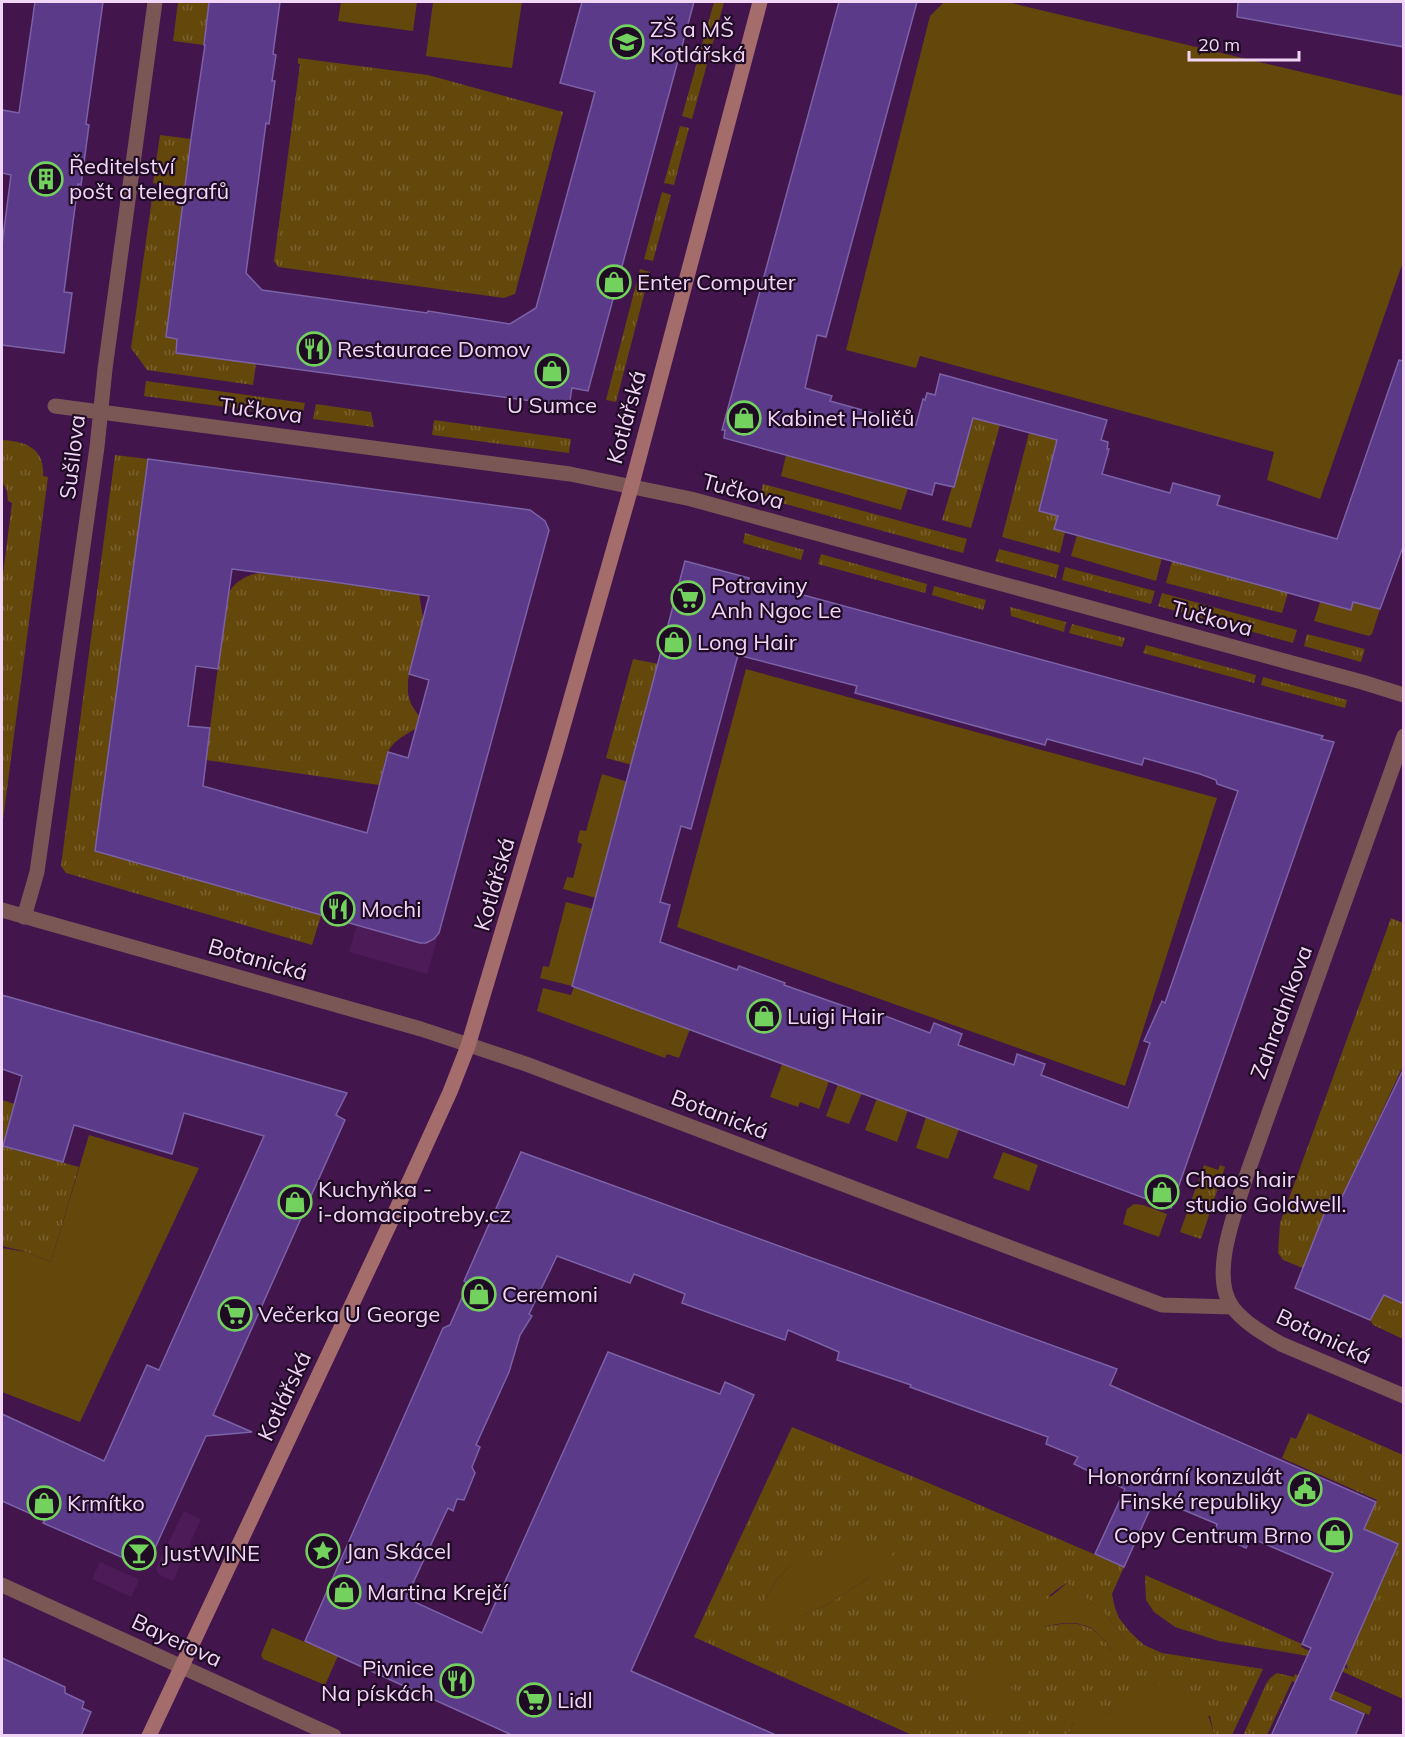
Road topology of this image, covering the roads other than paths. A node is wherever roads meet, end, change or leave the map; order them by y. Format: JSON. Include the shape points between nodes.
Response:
{"nodes":[{"id":1,"x":155,"y":2,"type":"edge"},
{"id":2,"x":760,"y":2,"type":"edge"},
{"id":3,"x":55,"y":406,"type":"dead end"},
{"id":4,"x":100,"y":412,"type":"junction"},
{"id":5,"x":631,"y":488,"type":"junction"},
{"id":6,"x":1404,"y":695,"type":"edge"},
{"id":7,"x":1404,"y":736,"type":"edge"},
{"id":8,"x":2,"y":910,"type":"edge"},
{"id":9,"x":24,"y":916,"type":"junction"},
{"id":10,"x":468,"y":1046,"type":"junction"},
{"id":11,"x":1232,"y":1307,"type":"junction"},
{"id":12,"x":1404,"y":1396,"type":"edge"},
{"id":13,"x":2,"y":1585,"type":"edge"},
{"id":14,"x":182,"y":1667,"type":"junction"},
{"id":15,"x":149,"y":1736,"type":"edge"},
{"id":16,"x":334,"y":1736,"type":"edge"}],
"edges":[{"from":1,"to":4,"type":"street","name":"Sušilova"},
{"from":2,"to":5,"type":"main road","name":"Kotlářská"},
{"from":3,"to":4,"type":"street","name":"Tučkova"},
{"from":4,"to":5,"type":"street","name":"Tučkova","via":[[570,474]]},
{"from":4,"to":9,"type":"street","name":"Sušilova","via":[[37,872]]},
{"from":5,"to":6,"type":"street","name":"Tučkova","via":[[691,499]]},
{"from":5,"to":10,"type":"main road","name":"Kotlářská"},
{"from":7,"to":11,"type":"street","name":"Zahradníkova","via":[[1233,1219],[1222,1282]]},
{"from":8,"to":9,"type":"street","name":"Botanická"},
{"from":9,"to":10,"type":"street","name":"Botanická","via":[[421,1029]]},
{"from":10,"to":11,"type":"street","name":"Botanická","via":[[526,1064],[1161,1305]]},
{"from":10,"to":14,"type":"main road","name":"Kotlářská","via":[[407,1186]]},
{"from":11,"to":12,"type":"street","name":"Botanická","via":[[1245,1321],[1281,1344]]},
{"from":13,"to":14,"type":"street","name":"Bayerova"},
{"from":14,"to":15,"type":"main road","name":"Kotlářská"},
{"from":14,"to":16,"type":"street","name":"Bayerova"}]}
